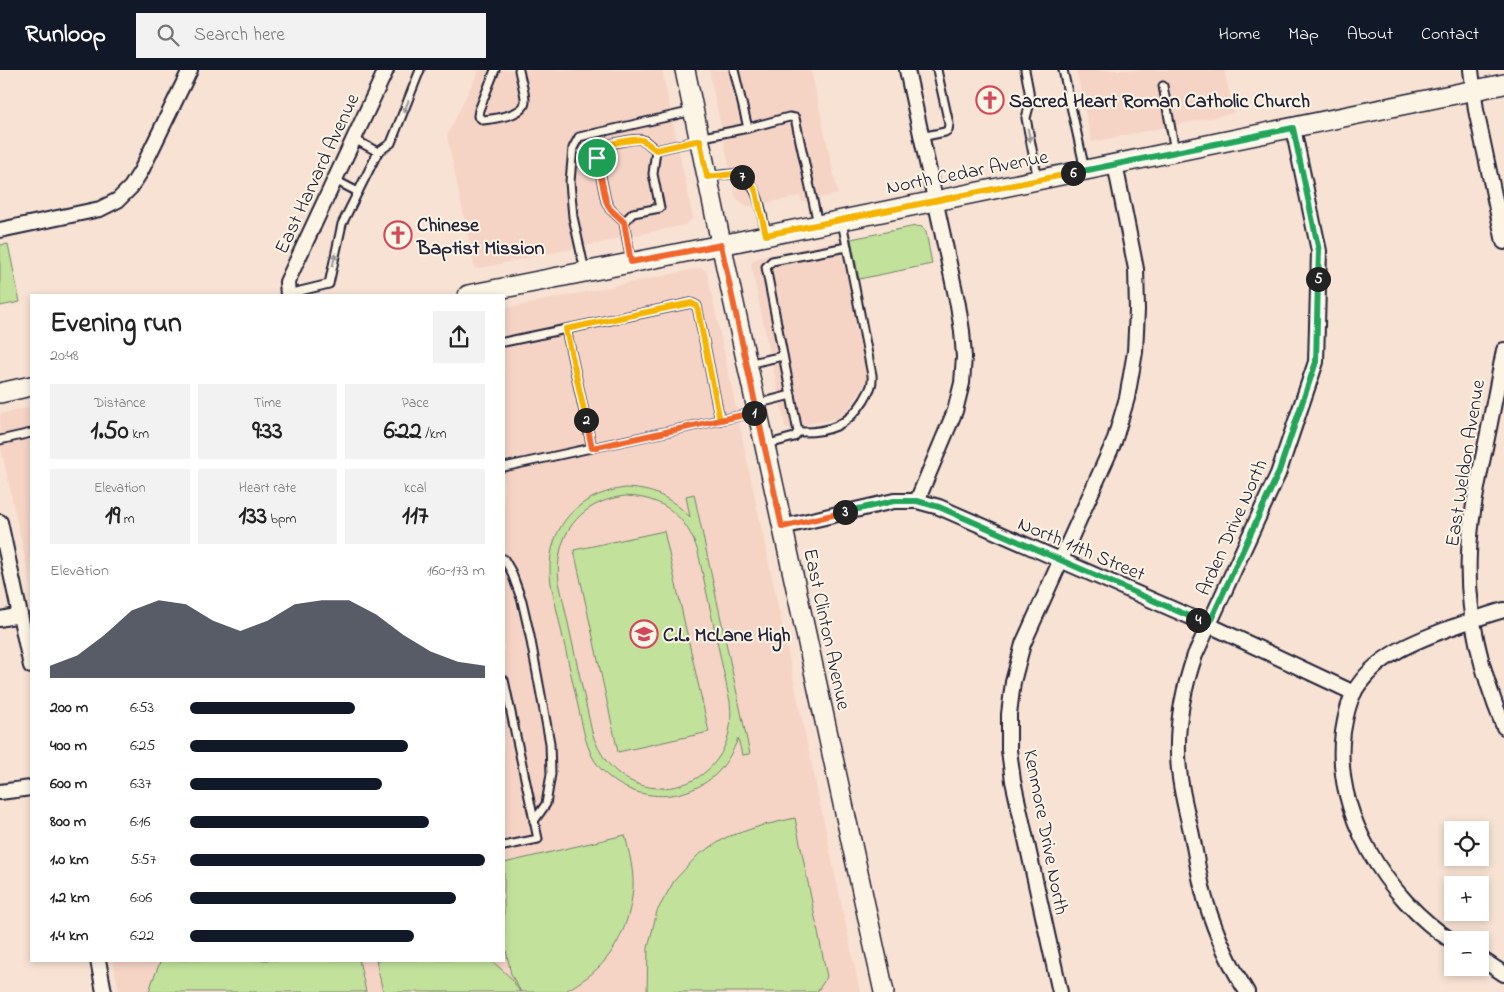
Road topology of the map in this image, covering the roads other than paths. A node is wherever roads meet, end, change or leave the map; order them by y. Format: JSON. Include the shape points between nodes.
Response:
{"nodes":[{"id":1,"x":190,"y":70,"type":"edge"},
{"id":2,"x":386,"y":70,"type":"edge"},
{"id":3,"x":420,"y":70,"type":"edge"},
{"id":4,"x":495,"y":70,"type":"edge"},
{"id":5,"x":519,"y":70,"type":"edge"},
{"id":6,"x":685,"y":70,"type":"edge"},
{"id":7,"x":734,"y":70,"type":"edge"},
{"id":8,"x":907,"y":70,"type":"edge"},
{"id":9,"x":937,"y":70,"type":"edge"},
{"id":10,"x":1025,"y":70,"type":"edge"},
{"id":11,"x":1063,"y":70,"type":"edge"},
{"id":12,"x":1471,"y":70,"type":"edge"},
{"id":13,"x":1504,"y":84,"type":"edge"},
{"id":14,"x":1163,"y":86,"type":"dead end"},
{"id":15,"x":1473,"y":90,"type":"junction"},
{"id":16,"x":694,"y":110,"type":"junction"},
{"id":17,"x":748,"y":128,"type":"junction"},
{"id":18,"x":1293,"y":128,"type":"junction"},
{"id":19,"x":921,"y":137,"type":"junction"},
{"id":20,"x":354,"y":139,"type":"junction"},
{"id":21,"x":700,"y":140,"type":"junction"},
{"id":22,"x":656,"y":150,"type":"junction"},
{"id":23,"x":378,"y":152,"type":"junction"},
{"id":24,"x":1175,"y":152,"type":"junction"},
{"id":25,"x":1115,"y":164,"type":"junction"},
{"id":26,"x":1086,"y":170,"type":"junction"},
{"id":27,"x":707,"y":177,"type":"junction"},
{"id":28,"x":334,"y":180,"type":"junction"},
{"id":29,"x":1038,"y":180,"type":"junction"},
{"id":30,"x":358,"y":192,"type":"junction"},
{"id":31,"x":935,"y":200,"type":"junction"},
{"id":32,"x":842,"y":220,"type":"junction"},
{"id":33,"x":624,"y":222,"type":"junction"},
{"id":34,"x":818,"y":224,"type":"junction"},
{"id":35,"x":0,"y":230,"type":"edge"},
{"id":36,"x":766,"y":235,"type":"junction"},
{"id":37,"x":1504,"y":242,"type":"edge"},
{"id":38,"x":721,"y":245,"type":"junction"},
{"id":39,"x":847,"y":247,"type":"junction"},
{"id":40,"x":631,"y":262,"type":"junction"},
{"id":41,"x":585,"y":272,"type":"junction"},
{"id":42,"x":288,"y":294,"type":"edge"},
{"id":43,"x":473,"y":294,"type":"edge"},
{"id":44,"x":566,"y":329,"type":"junction"},
{"id":45,"x":505,"y":342,"type":"edge"},
{"id":46,"x":1504,"y":350,"type":"edge"},
{"id":47,"x":783,"y":356,"type":"junction"},
{"id":48,"x":747,"y":364,"type":"junction"},
{"id":49,"x":30,"y":386,"type":"edge"},
{"id":50,"x":0,"y":393,"type":"edge"},
{"id":51,"x":791,"y":396,"type":"junction"},
{"id":52,"x":1500,"y":399,"type":"edge"},
{"id":53,"x":756,"y":408,"type":"junction"},
{"id":54,"x":720,"y":420,"type":"junction"},
{"id":55,"x":798,"y":432,"type":"junction"},
{"id":56,"x":30,"y":433,"type":"edge"},
{"id":57,"x":0,"y":440,"type":"edge"},
{"id":58,"x":765,"y":445,"type":"junction"},
{"id":59,"x":592,"y":448,"type":"junction"},
{"id":60,"x":505,"y":467,"type":"edge"},
{"id":61,"x":917,"y":501,"type":"junction"},
{"id":62,"x":0,"y":522,"type":"edge"},
{"id":63,"x":782,"y":527,"type":"junction"},
{"id":64,"x":505,"y":560,"type":"edge"},
{"id":65,"x":1060,"y":560,"type":"junction"},
{"id":66,"x":1504,"y":610,"type":"edge"},
{"id":67,"x":20,"y":615,"type":"junction"},
{"id":68,"x":0,"y":619,"type":"edge"},
{"id":69,"x":1472,"y":620,"type":"junction"},
{"id":70,"x":1209,"y":624,"type":"junction"},
{"id":71,"x":30,"y":661,"type":"edge"},
{"id":72,"x":505,"y":685,"type":"edge"},
{"id":73,"x":1354,"y":693,"type":"junction"},
{"id":74,"x":1504,"y":727,"type":"edge"},
{"id":75,"x":30,"y":788,"type":"edge"},
{"id":76,"x":0,"y":792,"type":"edge"},
{"id":77,"x":534,"y":821,"type":"junction"},
{"id":78,"x":505,"y":846,"type":"edge"},
{"id":79,"x":1444,"y":934,"type":"edge"},
{"id":80,"x":98,"y":962,"type":"edge"},
{"id":81,"x":1489,"y":964,"type":"edge"},
{"id":82,"x":1504,"y":974,"type":"edge"},
{"id":83,"x":104,"y":992,"type":"edge"},
{"id":84,"x":884,"y":992,"type":"edge"},
{"id":85,"x":1060,"y":992,"type":"edge"},
{"id":86,"x":1247,"y":992,"type":"edge"}],
"edges":[{"from":1,"to":35,"type":"street","via":[[141,171],[118,200],[100,209]]},
{"from":2,"to":20,"type":"street","name":"East Harvard Avenue"},
{"from":3,"to":23,"type":"lane","one_way":true,"via":[[391,144]]},
{"from":4,"to":5,"type":"lane","via":[[479,110],[478,116],[482,120],[517,113],[522,109],[525,103]]},
{"from":6,"to":16,"type":"main road","name":"East Clinton Avenue"},
{"from":7,"to":17,"type":"lane"},
{"from":8,"to":19,"type":"street"},
{"from":9,"to":19,"type":"lane","via":[[948,130]]},
{"from":10,"to":29,"type":"lane","one_way":true,"via":[[1030,103],[1026,118]]},
{"from":11,"to":26,"type":"lane"},
{"from":12,"to":15,"type":"street"},
{"from":13,"to":15,"type":"main road","name":"North Cedar Avenue"},
{"from":14,"to":24,"type":"lane"},
{"from":15,"to":18,"type":"main road","name":"North Cedar Avenue"},
{"from":15,"to":37,"type":"street"},
{"from":16,"to":21,"type":"main road","name":"East Clinton Avenue"},
{"from":16,"to":41,"type":"lane","via":[[579,137],[573,148],[570,182],[573,218]]},
{"from":17,"to":21,"type":"lane"},
{"from":17,"to":34,"type":"lane","via":[[795,118]]},
{"from":18,"to":24,"type":"main road","name":"North Cedar Avenue"},
{"from":18,"to":70,"type":"street","name":"Arden Drive North","via":[[1319,251],[1316,362],[1278,474]]},
{"from":19,"to":31,"type":"street"},
{"from":20,"to":23,"type":"lane"},
{"from":20,"to":28,"type":"street","name":"East Harvard Avenue"},
{"from":21,"to":22,"type":"lane"},
{"from":21,"to":27,"type":"main road","name":"East Clinton Avenue"},
{"from":22,"to":33,"type":"lane","via":[[653,174],[660,208],[633,213]]},
{"from":22,"to":33,"type":"lane","via":[[636,139],[603,146],[599,150],[597,158],[606,201]]},
{"from":23,"to":30,"type":"lane"},
{"from":24,"to":25,"type":"main road","name":"North Cedar Avenue"},
{"from":25,"to":26,"type":"main road","name":"North Cedar Avenue"},
{"from":25,"to":65,"type":"street","name":"Kenmore Drive North","via":[[1136,269],[1135,352],[1127,398],[1114,442]]},
{"from":26,"to":29,"type":"main road","name":"North Cedar Avenue"},
{"from":27,"to":36,"type":"lane","via":[[734,174],[753,186]]},
{"from":27,"to":38,"type":"main road","name":"East Clinton Avenue"},
{"from":28,"to":30,"type":"lane"},
{"from":28,"to":42,"type":"street","name":"East Harvard Avenue","via":[[287,282]]},
{"from":29,"to":31,"type":"main road","name":"North Cedar Avenue"},
{"from":42,"to":30,"type":"lane","one_way":true,"via":[[329,284],[342,224]]},
{"from":31,"to":32,"type":"main road","name":"North Cedar Avenue"},
{"from":31,"to":61,"type":"street","via":[[962,331],[962,383],[955,411]]},
{"from":32,"to":34,"type":"main road","name":"North Cedar Avenue"},
{"from":32,"to":39,"type":"lane"},
{"from":33,"to":40,"type":"lane"},
{"from":34,"to":36,"type":"main road","name":"North Cedar Avenue"},
{"from":36,"to":38,"type":"main road","name":"North Cedar Avenue"},
{"from":38,"to":40,"type":"main road","name":"North Cedar Avenue"},
{"from":38,"to":48,"type":"main road","name":"East Clinton Avenue"},
{"from":39,"to":47,"type":"lane","via":[[772,261],[766,267]]},
{"from":39,"to":55,"type":"lane","via":[[873,385],[859,407],[839,426],[812,433]]},
{"from":40,"to":41,"type":"main road","name":"North Cedar Avenue"},
{"from":41,"to":43,"type":"main road","name":"North Cedar Avenue"},
{"from":44,"to":45,"type":"lane"},
{"from":44,"to":54,"type":"lane","via":[[691,303],[697,306]]},
{"from":44,"to":59,"type":"lane"},
{"from":46,"to":52,"type":"street","name":"East Weldon Avenue"},
{"from":47,"to":48,"type":"lane"},
{"from":47,"to":51,"type":"lane"},
{"from":48,"to":53,"type":"main road","name":"East Clinton Avenue"},
{"from":49,"to":50,"type":"main road"},
{"from":51,"to":53,"type":"lane"},
{"from":51,"to":55,"type":"lane"},
{"from":52,"to":69,"type":"street","name":"East Weldon Avenue","via":[[1472,517],[1468,553]]},
{"from":53,"to":54,"type":"lane"},
{"from":53,"to":58,"type":"main road","name":"East Clinton Avenue"},
{"from":54,"to":59,"type":"lane"},
{"from":55,"to":58,"type":"lane","via":[[794,437]]},
{"from":56,"to":57,"type":"lane"},
{"from":58,"to":63,"type":"main road","name":"East Clinton Avenue"},
{"from":59,"to":60,"type":"lane"},
{"from":61,"to":63,"type":"street","name":"North 11th Street","via":[[894,501]]},
{"from":61,"to":65,"type":"street","name":"North 11th Street","via":[[939,507]]},
{"from":62,"to":67,"type":"street"},
{"from":63,"to":84,"type":"main road","name":"East Clinton Avenue"},
{"from":64,"to":77,"type":"lane","via":[[522,601],[550,743],[551,774],[546,804]]},
{"from":65,"to":70,"type":"street","name":"North 11th Street"},
{"from":65,"to":85,"type":"street","name":"Kenmore Drive North","via":[[1023,644],[1013,682],[1009,750]]},
{"from":66,"to":69,"type":"street"},
{"from":67,"to":68,"type":"street"},
{"from":67,"to":71,"type":"street"},
{"from":69,"to":73,"type":"street","via":[[1399,649],[1376,666]]},
{"from":69,"to":74,"type":"street","name":"East Weldon Avenue","via":[[1482,666]]},
{"from":70,"to":73,"type":"street","name":"North 11th Street"},
{"from":70,"to":86,"type":"street","name":"Arden Drive North","via":[[1185,685],[1179,716],[1178,753],[1183,796],[1205,900],[1219,939]]},
{"from":72,"to":77,"type":"lane"},
{"from":73,"to":79,"type":"street","via":[[1345,719],[1341,748],[1345,783],[1354,816],[1370,853],[1391,885],[1417,913]]},
{"from":75,"to":76,"type":"street"},
{"from":77,"to":78,"type":"lane","via":[[538,839]]},
{"from":80,"to":83,"type":"street"},
{"from":81,"to":82,"type":"street"}]}
